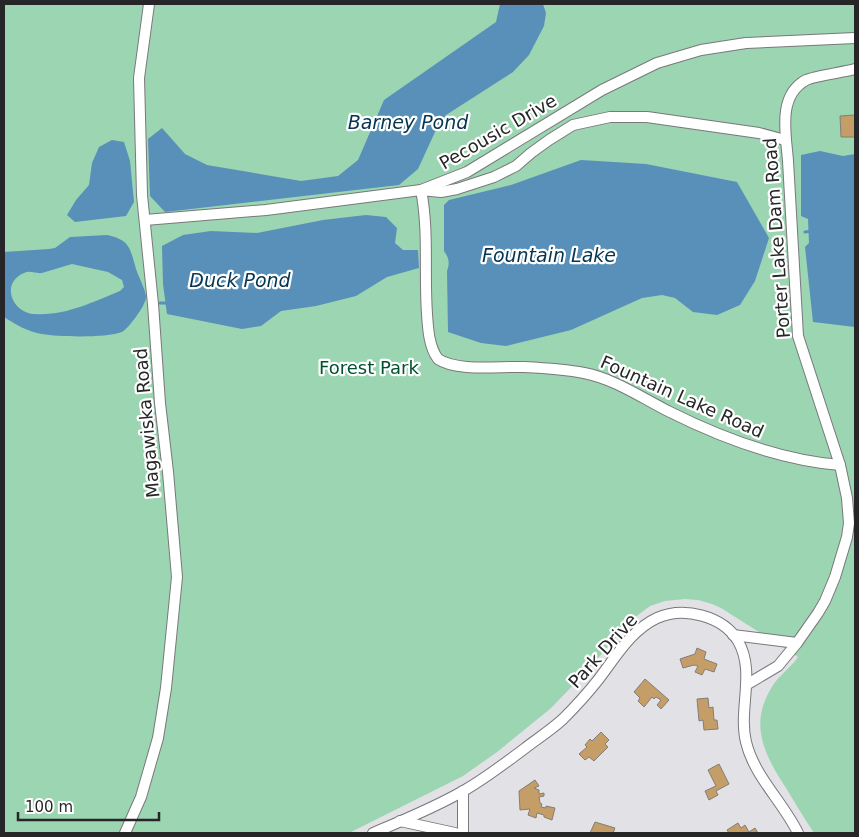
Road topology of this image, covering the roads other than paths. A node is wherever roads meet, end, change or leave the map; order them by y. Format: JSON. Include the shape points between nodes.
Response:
{"nodes":[{"id":1,"x":150,"y":4,"type":"edge"},
{"id":2,"x":855,"y":38,"type":"edge"},
{"id":3,"x":855,"y":70,"type":"edge"},
{"id":4,"x":785,"y":140,"type":"junction"},
{"id":5,"x":421,"y":190,"type":"junction"},
{"id":6,"x":145,"y":220,"type":"junction"},
{"id":7,"x":840,"y":465,"type":"junction"},
{"id":8,"x":733,"y":635,"type":"junction"},
{"id":9,"x":797,"y":643,"type":"junction"},
{"id":10,"x":746,"y":685,"type":"junction"},
{"id":11,"x":463,"y":791,"type":"junction"},
{"id":12,"x":400,"y":821,"type":"junction"},
{"id":13,"x":125,"y":833,"type":"edge"},
{"id":14,"x":373,"y":833,"type":"edge"},
{"id":15,"x":455,"y":833,"type":"edge"},
{"id":16,"x":464,"y":833,"type":"edge"},
{"id":17,"x":798,"y":833,"type":"edge"}],
"edges":[{"from":1,"to":6,"type":"street","name":"Magawiska Road","via":[[139,78]]},
{"from":2,"to":5,"type":"street","name":"Pecousic Drive","via":[[731,45],[658,63],[602,90],[467,172]]},
{"from":3,"to":4,"type":"street","name":"Porter Lake Dam Road","via":[[806,80],[794,91],[787,102]]},
{"from":4,"to":5,"type":"street","via":[[759,133],[654,118],[610,117],[573,125],[494,178],[440,192]]},
{"from":4,"to":7,"type":"street","name":"Porter Lake Dam Road","via":[[798,336]]},
{"from":5,"to":6,"type":"street","name":"Pecousic Drive","via":[[266,210]]},
{"from":5,"to":7,"type":"street","name":"Fountain Lake Road","via":[[428,322],[430,339],[438,359],[465,367],[542,368],[593,375],[681,418],[755,448],[803,461]]},
{"from":6,"to":13,"type":"street","name":"Magawiska Road","via":[[178,577],[158,738],[144,789]]},
{"from":7,"to":9,"type":"street","name":"Porter Lake Dam Road","via":[[848,511],[847,537],[825,601]]},
{"from":8,"to":9,"type":"street"},
{"from":8,"to":10,"type":"street","via":[[741,648]]},
{"from":8,"to":11,"type":"street","name":"Park Drive","via":[[722,625],[701,615],[675,613],[652,620],[632,636],[597,682],[560,721]]},
{"from":9,"to":10,"type":"street","name":"Porter Lake Dam Road","via":[[778,666]]},
{"from":10,"to":17,"type":"street","via":[[744,721],[748,748],[766,784]]},
{"from":11,"to":12,"type":"street","name":"Park Drive"},
{"from":11,"to":16,"type":"street"},
{"from":12,"to":14,"type":"street","name":"Park Drive"},
{"from":12,"to":15,"type":"street"}]}
